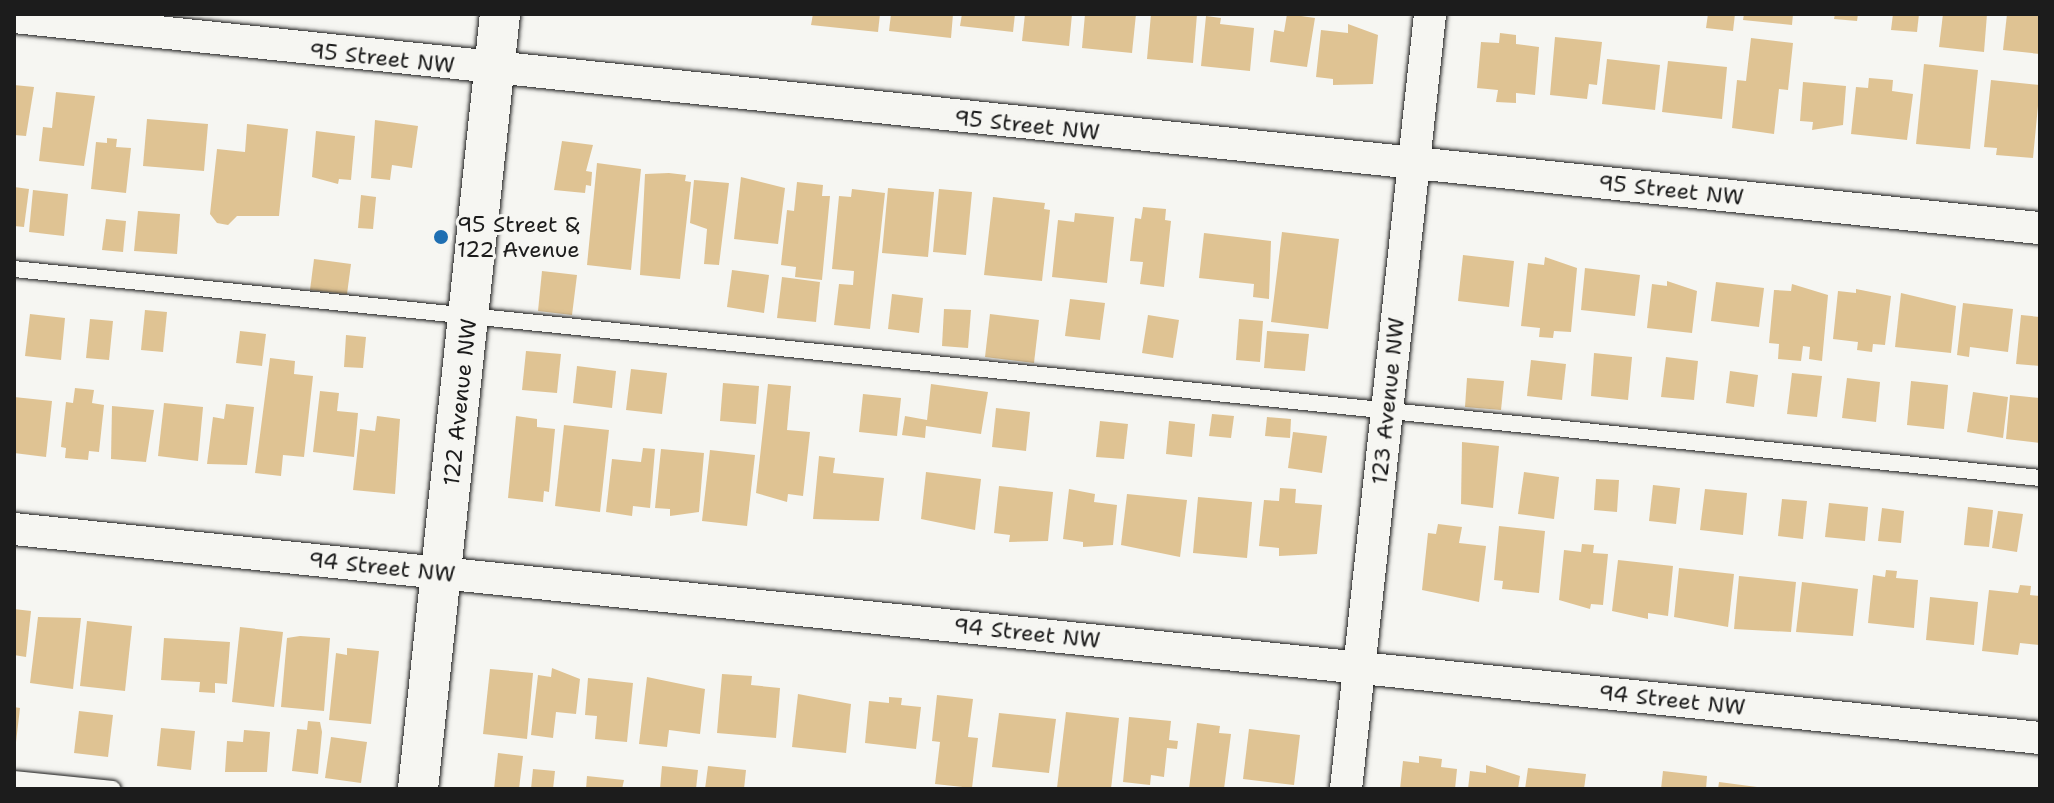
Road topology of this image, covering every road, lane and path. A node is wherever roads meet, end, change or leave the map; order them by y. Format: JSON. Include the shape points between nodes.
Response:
{"nodes":[{"id":1,"x":500,"y":14,"type":"edge"},
{"id":2,"x":1430,"y":14,"type":"edge"},
{"id":3,"x":14,"y":17,"type":"edge"},
{"id":4,"x":494,"y":70,"type":"junction"},
{"id":5,"x":1413,"y":164,"type":"junction"},
{"id":6,"x":2040,"y":228,"type":"edge"},
{"id":7,"x":14,"y":269,"type":"edge"},
{"id":8,"x":469,"y":316,"type":"junction"},
{"id":9,"x":1386,"y":410,"type":"junction"},
{"id":10,"x":2040,"y":478,"type":"edge"},
{"id":11,"x":14,"y":529,"type":"edge"},
{"id":12,"x":442,"y":573,"type":"junction"},
{"id":13,"x":1360,"y":667,"type":"junction"},
{"id":14,"x":2040,"y":738,"type":"edge"},
{"id":15,"x":14,"y":779,"type":"edge"},
{"id":16,"x":112,"y":789,"type":"edge"},
{"id":17,"x":418,"y":789,"type":"edge"},
{"id":18,"x":1346,"y":789,"type":"edge"}],
"edges":[{"from":1,"to":4,"type":"street","name":"122 Avenue NW"},
{"from":2,"to":5,"type":"street","name":"123 Avenue NW"},
{"from":3,"to":4,"type":"street","name":"95 Street NW"},
{"from":4,"to":5,"type":"street","name":"95 Street NW"},
{"from":4,"to":8,"type":"street","name":"122 Avenue NW"},
{"from":5,"to":6,"type":"street","name":"95 Street NW"},
{"from":5,"to":9,"type":"street","name":"123 Avenue NW"},
{"from":7,"to":8,"type":"lane"},
{"from":8,"to":9,"type":"lane"},
{"from":8,"to":12,"type":"street","name":"122 Avenue NW"},
{"from":9,"to":10,"type":"lane"},
{"from":9,"to":13,"type":"street","name":"123 Avenue NW"},
{"from":11,"to":12,"type":"street","name":"94 Street NW"},
{"from":12,"to":13,"type":"street","name":"94 Street NW"},
{"from":12,"to":17,"type":"street","name":"122 Avenue NW"},
{"from":13,"to":14,"type":"street","name":"94 Street NW"},
{"from":13,"to":18,"type":"street","name":"123 Avenue NW"},
{"from":15,"to":16,"type":"lane"}]}
